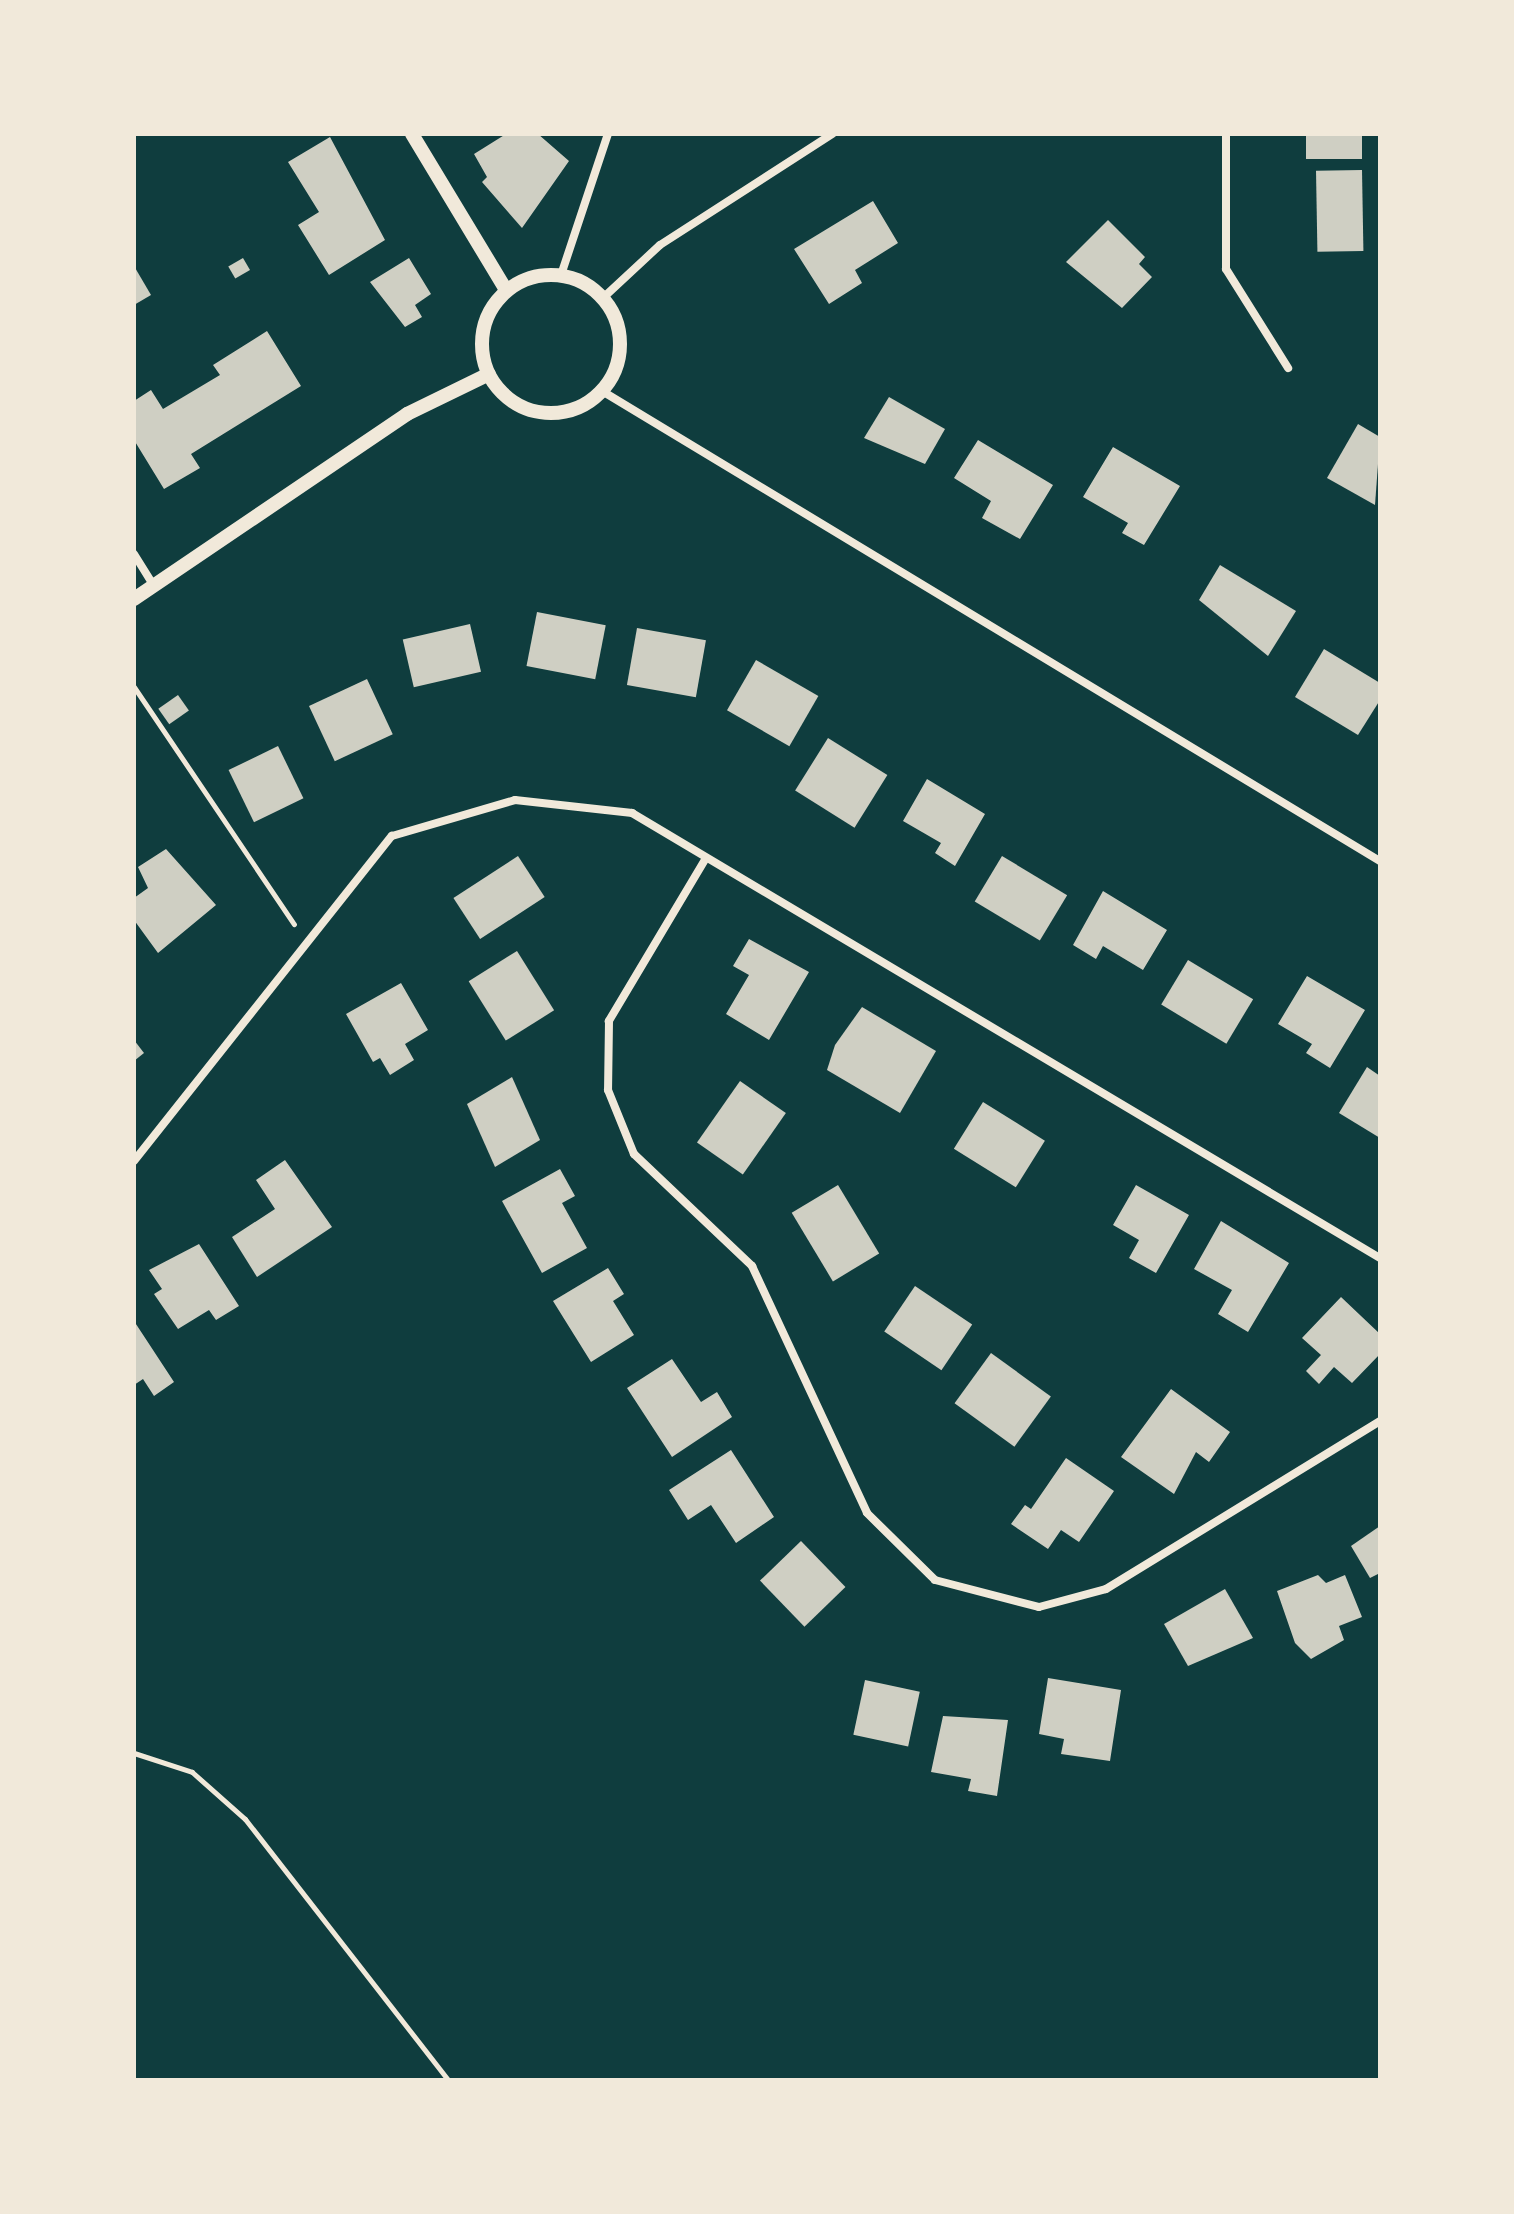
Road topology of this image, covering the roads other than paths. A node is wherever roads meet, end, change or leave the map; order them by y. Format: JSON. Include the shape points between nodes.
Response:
{"nodes":[{"id":1,"x":412,"y":134,"type":"edge"},
{"id":2,"x":608,"y":134,"type":"edge"},
{"id":3,"x":832,"y":134,"type":"edge"},
{"id":4,"x":1226,"y":134,"type":"edge"},
{"id":5,"x":561,"y":275,"type":"junction"},
{"id":6,"x":506,"y":290,"type":"junction"},
{"id":7,"x":604,"y":297,"type":"junction"},
{"id":8,"x":1288,"y":368,"type":"dead end"},
{"id":9,"x":489,"y":374,"type":"junction"},
{"id":10,"x":602,"y":391,"type":"junction"},
{"id":11,"x":134,"y":554,"type":"edge"},
{"id":12,"x":153,"y":585,"type":"junction"},
{"id":13,"x":134,"y":599,"type":"edge"},
{"id":14,"x":706,"y":858,"type":"junction"},
{"id":15,"x":1380,"y":861,"type":"edge"},
{"id":16,"x":134,"y":1161,"type":"edge"},
{"id":17,"x":1380,"y":1258,"type":"edge"},
{"id":18,"x":1380,"y":1421,"type":"edge"}],
"edges":[{"from":1,"to":6,"type":"street"},
{"from":2,"to":5,"type":"street"},
{"from":3,"to":7,"type":"street","via":[[660,245]]},
{"from":4,"to":8,"type":"street","via":[[1226,269]]},
{"from":5,"to":6,"type":"street","via":[[535,276]]},
{"from":5,"to":7,"type":"street"},
{"from":6,"to":9,"type":"street","via":[[483,331]]},
{"from":7,"to":10,"type":"street","via":[[621,340]]},
{"from":9,"to":10,"type":"street","via":[[516,403],[537,411],[581,406]]},
{"from":9,"to":12,"type":"street","via":[[407,414]]},
{"from":10,"to":15,"type":"street"},
{"from":11,"to":12,"type":"street"},
{"from":12,"to":13,"type":"street"},
{"from":14,"to":16,"type":"street","via":[[632,813],[515,800],[392,836]]},
{"from":14,"to":17,"type":"street"},
{"from":14,"to":18,"type":"street","via":[[609,1021],[608,1090],[634,1154],[752,1266],[867,1513],[935,1580],[1039,1607],[1106,1589]]}]}
